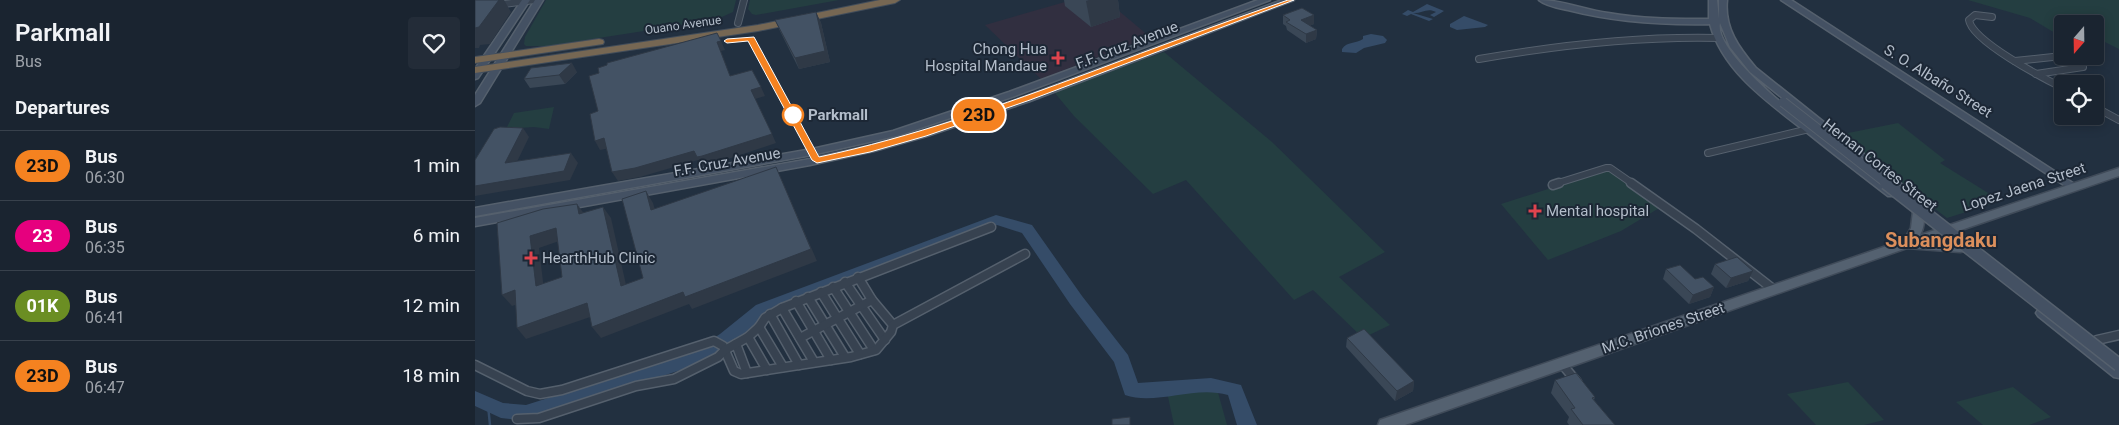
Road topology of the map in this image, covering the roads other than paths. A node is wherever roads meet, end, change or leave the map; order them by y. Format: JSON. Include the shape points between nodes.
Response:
{"nodes":[{"id":1,"x":529,"y":0,"type":"edge"},
{"id":2,"x":539,"y":0,"type":"edge"},
{"id":3,"x":744,"y":0,"type":"edge"},
{"id":4,"x":856,"y":0,"type":"edge"},
{"id":5,"x":895,"y":0,"type":"edge"},
{"id":6,"x":1266,"y":0,"type":"edge"},
{"id":7,"x":1290,"y":0,"type":"edge"},
{"id":8,"x":1543,"y":0,"type":"edge"},
{"id":9,"x":1557,"y":0,"type":"edge"},
{"id":10,"x":1713,"y":0,"type":"edge"},
{"id":11,"x":1723,"y":0,"type":"edge"},
{"id":12,"x":1785,"y":0,"type":"edge"},
{"id":13,"x":493,"y":5,"type":"edge"},
{"id":14,"x":1992,"y":17,"type":"dead end"},
{"id":15,"x":1713,"y":18,"type":"junction"},
{"id":16,"x":1723,"y":18,"type":"junction"},
{"id":17,"x":738,"y":23,"type":"junction"},
{"id":18,"x":1719,"y":38,"type":"junction"},
{"id":19,"x":511,"y":45,"type":"junction"},
{"id":20,"x":539,"y":51,"type":"junction"},
{"id":21,"x":491,"y":53,"type":"junction"},
{"id":22,"x":504,"y":56,"type":"junction"},
{"id":23,"x":2054,"y":57,"type":"edge"},
{"id":24,"x":1479,"y":60,"type":"dead end"},
{"id":25,"x":2015,"y":61,"type":"junction"},
{"id":26,"x":476,"y":66,"type":"edge"},
{"id":27,"x":2083,"y":67,"type":"dead end"},
{"id":28,"x":497,"y":68,"type":"junction"},
{"id":29,"x":1748,"y":70,"type":"junction"},
{"id":30,"x":2036,"y":74,"type":"junction"},
{"id":31,"x":2054,"y":83,"type":"edge"},
{"id":32,"x":475,"y":104,"type":"edge"},
{"id":33,"x":2104,"y":112,"type":"edge"},
{"id":34,"x":2119,"y":120,"type":"edge"},
{"id":35,"x":1809,"y":129,"type":"junction"},
{"id":36,"x":1708,"y":153,"type":"dead end"},
{"id":37,"x":2119,"y":172,"type":"edge"},
{"id":38,"x":1553,"y":185,"type":"dead end"},
{"id":39,"x":2074,"y":187,"type":"junction"},
{"id":40,"x":475,"y":212,"type":"edge"},
{"id":41,"x":1917,"y":214,"type":"junction"},
{"id":42,"x":475,"y":222,"type":"edge"},
{"id":43,"x":991,"y":227,"type":"dead end"},
{"id":44,"x":1946,"y":230,"type":"junction"},
{"id":45,"x":1908,"y":244,"type":"junction"},
{"id":46,"x":1960,"y":248,"type":"junction"},
{"id":47,"x":1025,"y":254,"type":"dead end"},
{"id":48,"x":858,"y":277,"type":"junction"},
{"id":49,"x":845,"y":282,"type":"junction"},
{"id":50,"x":833,"y":287,"type":"junction"},
{"id":51,"x":1773,"y":290,"type":"junction"},
{"id":52,"x":821,"y":292,"type":"junction"},
{"id":53,"x":808,"y":297,"type":"junction"},
{"id":54,"x":872,"y":300,"type":"junction"},
{"id":55,"x":796,"y":301,"type":"junction"},
{"id":56,"x":861,"y":306,"type":"junction"},
{"id":57,"x":782,"y":308,"type":"junction"},
{"id":58,"x":849,"y":312,"type":"junction"},
{"id":59,"x":770,"y":314,"type":"junction"},
{"id":60,"x":837,"y":319,"type":"junction"},
{"id":61,"x":825,"y":325,"type":"junction"},
{"id":62,"x":893,"y":325,"type":"junction"},
{"id":63,"x":759,"y":327,"type":"junction"},
{"id":64,"x":813,"y":331,"type":"junction"},
{"id":65,"x":2119,"y":335,"type":"edge"},
{"id":66,"x":748,"y":337,"type":"junction"},
{"id":67,"x":800,"y":338,"type":"junction"},
{"id":68,"x":885,"y":340,"type":"junction"},
{"id":69,"x":2097,"y":340,"type":"junction"},
{"id":70,"x":736,"y":344,"type":"junction"},
{"id":71,"x":722,"y":346,"type":"junction"},
{"id":72,"x":874,"y":350,"type":"junction"},
{"id":73,"x":860,"y":354,"type":"junction"},
{"id":74,"x":845,"y":357,"type":"junction"},
{"id":75,"x":2119,"y":357,"type":"edge"},
{"id":76,"x":831,"y":360,"type":"junction"},
{"id":77,"x":814,"y":362,"type":"junction"},
{"id":78,"x":1561,"y":363,"type":"junction"},
{"id":79,"x":475,"y":365,"type":"edge"},
{"id":80,"x":799,"y":365,"type":"junction"},
{"id":81,"x":2119,"y":365,"type":"edge"},
{"id":82,"x":783,"y":367,"type":"junction"},
{"id":83,"x":767,"y":370,"type":"junction"},
{"id":84,"x":747,"y":373,"type":"junction"},
{"id":85,"x":2119,"y":373,"type":"edge"},
{"id":86,"x":1583,"y":390,"type":"edge"},
{"id":87,"x":517,"y":419,"type":"dead end"},
{"id":88,"x":1386,"y":425,"type":"edge"}],
"edges":[{"from":1,"to":13,"type":"street"},
{"from":1,"to":21,"type":"street"},
{"from":2,"to":19,"type":"street"},
{"from":3,"to":17,"type":"street"},
{"from":4,"to":17,"type":"highway","name":"Ouano Avenue"},
{"from":5,"to":28,"type":"highway","name":"Ouano Avenue","via":[[766,27]]},
{"from":6,"to":40,"type":"street","name":"F.F. Cruz Avenue","via":[[1012,94],[896,133],[812,152]]},
{"from":7,"to":42,"type":"street","name":"F.F. Cruz Avenue","via":[[1027,98],[870,149]]},
{"from":8,"to":15,"type":"street","via":[[1583,12],[1626,19],[1671,22]]},
{"from":9,"to":15,"type":"street","via":[[1625,14]]},
{"from":10,"to":15,"type":"street"},
{"from":11,"to":16,"type":"street"},
{"from":12,"to":39,"type":"street","name":"S. O. Albaño Street"},
{"from":14,"to":25,"type":"street","via":[[1975,15],[1969,22]]},
{"from":15,"to":16,"type":"street"},
{"from":15,"to":18,"type":"street","name":"Hernan Cortes Street"},
{"from":16,"to":29,"type":"street","name":"Hernan Cortes Street"},
{"from":17,"to":20,"type":"highway","name":"Ouano Avenue"},
{"from":18,"to":24,"type":"street","via":[[1608,40]]},
{"from":18,"to":29,"type":"street","name":"Hernan Cortes Street","via":[[1728,53]]},
{"from":19,"to":20,"type":"highway"},
{"from":19,"to":22,"type":"street"},
{"from":20,"to":22,"type":"highway","name":"Ouano Avenue"},
{"from":21,"to":22,"type":"highway","name":"Ouano Avenue"},
{"from":21,"to":26,"type":"highway","name":"Ouano Avenue"},
{"from":22,"to":28,"type":"street"},
{"from":23,"to":25,"type":"street"},
{"from":25,"to":30,"type":"street"},
{"from":26,"to":28,"type":"highway","name":"Ouano Avenue"},
{"from":27,"to":30,"type":"street"},
{"from":28,"to":32,"type":"street"},
{"from":29,"to":35,"type":"street","name":"Hernan Cortes Street","via":[[1776,103]]},
{"from":29,"to":44,"type":"street","name":"Hernan Cortes Street"},
{"from":29,"to":81,"type":"street","name":"Hernan Cortes Street","bridge":true,"via":[[1783,102]]},
{"from":30,"to":31,"type":"street"},
{"from":33,"to":34,"type":"street"},
{"from":35,"to":36,"type":"street"},
{"from":35,"to":41,"type":"street","name":"Hernan Cortes Street"},
{"from":37,"to":39,"type":"main road","name":"Lopez Jaena Street"},
{"from":38,"to":51,"type":"street","via":[[1610,168],[1697,229]]},
{"from":39,"to":44,"type":"main road","name":"Lopez Jaena Street"},
{"from":41,"to":44,"type":"street","name":"Hernan Cortes Street"},
{"from":41,"to":45,"type":"main road","via":[[1917,228]]},
{"from":43,"to":48,"type":"street"},
{"from":44,"to":45,"type":"main road","name":"M.C. Briones Street"},
{"from":44,"to":46,"type":"street","name":"Hernan Cortes Street"},
{"from":44,"to":69,"type":"street","name":"Hernan Cortes Street"},
{"from":45,"to":46,"type":"main road"},
{"from":45,"to":51,"type":"main road","name":"M.C. Briones Street"},
{"from":46,"to":85,"type":"street","name":"Hernan Cortes Street"},
{"from":47,"to":62,"type":"street"},
{"from":48,"to":49,"type":"street"},
{"from":48,"to":54,"type":"street"},
{"from":49,"to":50,"type":"street"},
{"from":49,"to":56,"type":"street"},
{"from":50,"to":52,"type":"street"},
{"from":50,"to":58,"type":"street"},
{"from":51,"to":78,"type":"main road","name":"M.C. Briones Street"},
{"from":52,"to":53,"type":"street"},
{"from":52,"to":60,"type":"street"},
{"from":53,"to":55,"type":"street"},
{"from":53,"to":61,"type":"street"},
{"from":54,"to":56,"type":"street"},
{"from":54,"to":62,"type":"street"},
{"from":55,"to":57,"type":"street"},
{"from":55,"to":64,"type":"street"},
{"from":56,"to":58,"type":"street"},
{"from":56,"to":68,"type":"street"},
{"from":57,"to":59,"type":"street"},
{"from":57,"to":67,"type":"street"},
{"from":58,"to":60,"type":"street"},
{"from":58,"to":72,"type":"street"},
{"from":59,"to":63,"type":"street"},
{"from":59,"to":80,"type":"street"},
{"from":60,"to":61,"type":"street"},
{"from":60,"to":73,"type":"street"},
{"from":61,"to":64,"type":"street"},
{"from":61,"to":74,"type":"street"},
{"from":62,"to":68,"type":"street"},
{"from":63,"to":66,"type":"street"},
{"from":63,"to":82,"type":"street"},
{"from":64,"to":67,"type":"street"},
{"from":64,"to":76,"type":"street"},
{"from":65,"to":69,"type":"street"},
{"from":66,"to":70,"type":"street"},
{"from":66,"to":83,"type":"street"},
{"from":67,"to":77,"type":"street"},
{"from":68,"to":72,"type":"street"},
{"from":69,"to":75,"type":"street","name":"Hernan Cortes Street"},
{"from":70,"to":71,"type":"street"},
{"from":70,"to":84,"type":"street"},
{"from":71,"to":79,"type":"street","via":[[709,342],[562,390],[540,394],[527,391]]},
{"from":71,"to":84,"type":"street","via":[[734,371]]},
{"from":71,"to":87,"type":"street","via":[[719,358],[674,379],[636,386],[539,418]]},
{"from":72,"to":73,"type":"street"},
{"from":73,"to":74,"type":"street"},
{"from":74,"to":76,"type":"street"},
{"from":76,"to":77,"type":"street"},
{"from":77,"to":80,"type":"street"},
{"from":78,"to":86,"type":"street"},
{"from":78,"to":88,"type":"main road","name":"M.C. Briones Street"},
{"from":80,"to":82,"type":"street"},
{"from":82,"to":83,"type":"street"},
{"from":83,"to":84,"type":"street"}]}
